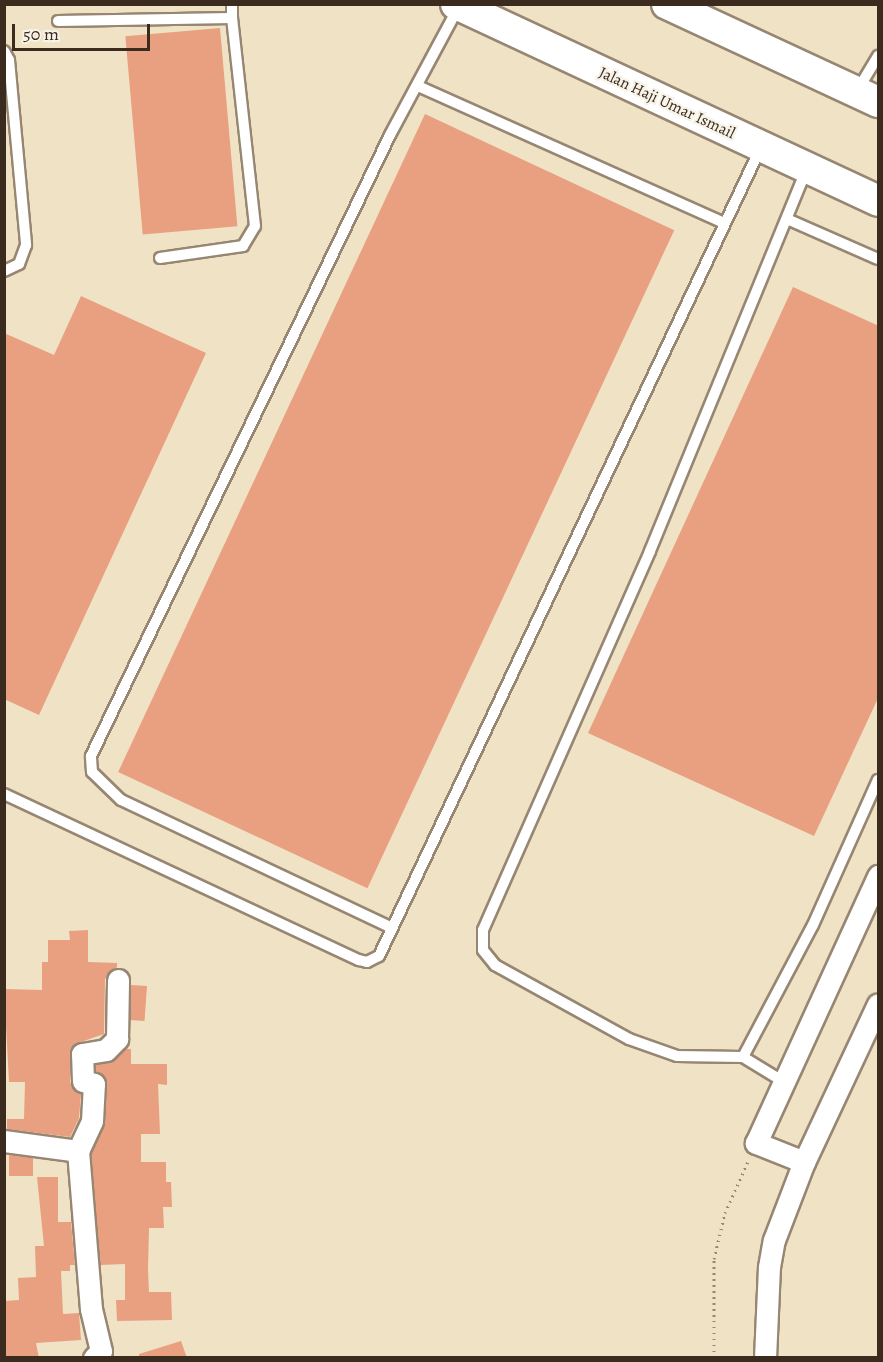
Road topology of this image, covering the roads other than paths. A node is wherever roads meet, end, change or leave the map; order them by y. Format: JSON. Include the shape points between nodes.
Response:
{"nodes":[{"id":1,"x":232,"y":4,"type":"edge"},
{"id":2,"x":667,"y":4,"type":"edge"},
{"id":3,"x":457,"y":5,"type":"edge"},
{"id":4,"x":232,"y":18,"type":"junction"},
{"id":5,"x":58,"y":21,"type":"dead end"},
{"id":6,"x":4,"y":51,"type":"edge"},
{"id":7,"x":879,"y":56,"type":"edge"},
{"id":8,"x":418,"y":86,"type":"junction"},
{"id":9,"x":868,"y":97,"type":"edge"},
{"id":10,"x":761,"y":147,"type":"junction"},
{"id":11,"x":807,"y":168,"type":"junction"},
{"id":12,"x":879,"y":201,"type":"edge"},
{"id":13,"x":787,"y":219,"type":"junction"},
{"id":14,"x":724,"y":223,"type":"junction"},
{"id":15,"x":160,"y":258,"type":"dead end"},
{"id":16,"x":879,"y":259,"type":"edge"},
{"id":17,"x":4,"y":271,"type":"edge"},
{"id":18,"x":879,"y":780,"type":"edge"},
{"id":19,"x":4,"y":794,"type":"edge"},
{"id":20,"x":879,"y":876,"type":"edge"},
{"id":21,"x":390,"y":927,"type":"junction"},
{"id":22,"x":118,"y":980,"type":"dead end"},
{"id":23,"x":879,"y":1004,"type":"edge"},
{"id":24,"x":743,"y":1057,"type":"junction"},
{"id":25,"x":784,"y":1082,"type":"junction"},
{"id":26,"x":4,"y":1141,"type":"edge"},
{"id":27,"x":78,"y":1151,"type":"junction"},
{"id":28,"x":804,"y":1162,"type":"junction"},
{"id":29,"x":94,"y":1358,"type":"edge"},
{"id":30,"x":765,"y":1358,"type":"edge"}],
"edges":[{"from":1,"to":4,"type":"lane"},
{"from":2,"to":9,"type":"main road"},
{"from":3,"to":8,"type":"lane"},
{"from":3,"to":10,"type":"main road","name":"Jalan Haji Umar Ismail"},
{"from":4,"to":5,"type":"lane"},
{"from":4,"to":15,"type":"lane","via":[[255,226],[243,246]]},
{"from":6,"to":17,"type":"lane","via":[[9,60],[26,245],[19,264]]},
{"from":7,"to":9,"type":"lane"},
{"from":8,"to":14,"type":"lane"},
{"from":8,"to":21,"type":"lane","via":[[385,146],[91,756],[92,772],[121,800]]},
{"from":10,"to":11,"type":"main road","name":"Jalan Haji Umar Ismail"},
{"from":10,"to":14,"type":"lane"},
{"from":11,"to":12,"type":"main road","name":"Jalan Haji Umar Ismail"},
{"from":11,"to":13,"type":"lane"},
{"from":13,"to":16,"type":"lane"},
{"from":13,"to":24,"type":"lane","via":[[650,551],[483,930],[483,950],[495,965],[628,1039],[676,1056]]},
{"from":14,"to":21,"type":"lane"},
{"from":18,"to":24,"type":"lane","via":[[813,925]]},
{"from":19,"to":21,"type":"lane","via":[[359,960],[367,962],[379,956]]},
{"from":20,"to":25,"type":"street"},
{"from":22,"to":27,"type":"street","via":[[117,1039],[106,1050],[82,1053],[83,1082],[94,1084],[92,1121]]},
{"from":23,"to":28,"type":"street"},
{"from":24,"to":25,"type":"lane"},
{"from":25,"to":28,"type":"street","via":[[756,1143]]},
{"from":26,"to":27,"type":"street"},
{"from":27,"to":29,"type":"street","via":[[91,1309],[100,1351]]},
{"from":28,"to":30,"type":"street","via":[[772,1249]]}]}
